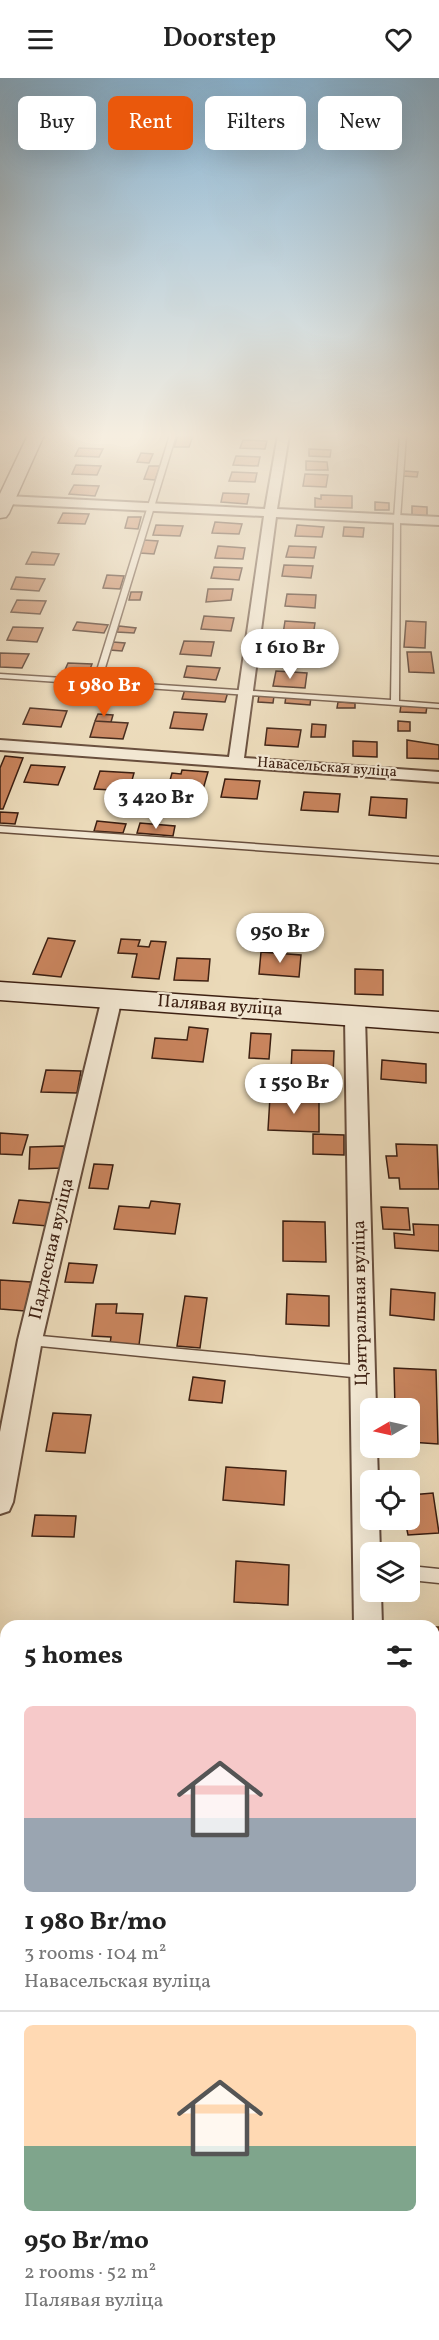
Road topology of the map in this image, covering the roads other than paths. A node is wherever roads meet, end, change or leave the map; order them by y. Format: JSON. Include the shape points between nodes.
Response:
{"nodes":[{"id":1,"x":140,"y":541,"type":"edge"},
{"id":2,"x":266,"y":541,"type":"edge"},
{"id":3,"x":397,"y":541,"type":"edge"},
{"id":4,"x":0,"y":676,"type":"edge"},
{"id":5,"x":97,"y":682,"type":"junction"},
{"id":6,"x":245,"y":691,"type":"junction"},
{"id":7,"x":395,"y":702,"type":"junction"},
{"id":8,"x":439,"y":706,"type":"edge"},
{"id":9,"x":0,"y":745,"type":"edge"},
{"id":10,"x":236,"y":762,"type":"junction"},
{"id":11,"x":439,"y":777,"type":"edge"},
{"id":12,"x":0,"y":829,"type":"edge"},
{"id":13,"x":439,"y":860,"type":"edge"},
{"id":14,"x":0,"y":991,"type":"edge"},
{"id":15,"x":112,"y":998,"type":"junction"},
{"id":16,"x":355,"y":1017,"type":"junction"},
{"id":17,"x":439,"y":1022,"type":"edge"},
{"id":18,"x":30,"y":1340,"type":"junction"},
{"id":19,"x":363,"y":1372,"type":"junction"},
{"id":20,"x":0,"y":1502,"type":"edge"},
{"id":21,"x":368,"y":1542,"type":"edge"},
{"id":22,"x":420,"y":1574,"type":"edge"},
{"id":23,"x":439,"y":1576,"type":"edge"},
{"id":24,"x":368,"y":1602,"type":"edge"},
{"id":25,"x":368,"y":1620,"type":"edge"}],
"edges":[{"from":1,"to":5,"type":"lane"},
{"from":2,"to":6,"type":"street"},
{"from":3,"to":7,"type":"lane"},
{"from":4,"to":5,"type":"lane"},
{"from":5,"to":6,"type":"lane"},
{"from":6,"to":7,"type":"lane"},
{"from":6,"to":10,"type":"street"},
{"from":7,"to":8,"type":"lane"},
{"from":9,"to":10,"type":"street","name":"Навасельская вуліца"},
{"from":10,"to":11,"type":"street","name":"Навасельская вуліца"},
{"from":12,"to":13,"type":"lane"},
{"from":14,"to":15,"type":"main road","name":"Палявая вуліца"},
{"from":15,"to":16,"type":"main road","name":"Палявая вуліца"},
{"from":15,"to":18,"type":"street","name":"Падлесная вуліца"},
{"from":16,"to":17,"type":"main road","name":"Палявая вуліца"},
{"from":16,"to":19,"type":"street","name":"Цэнтральная вуліца"},
{"from":18,"to":19,"type":"lane"},
{"from":18,"to":20,"type":"street","name":"Падлесная вуліца"},
{"from":19,"to":21,"type":"street","name":"Цэнтральная вуліца"},
{"from":22,"to":23,"type":"lane"},
{"from":24,"to":25,"type":"street","name":"Цэнтральная вуліца"}]}
